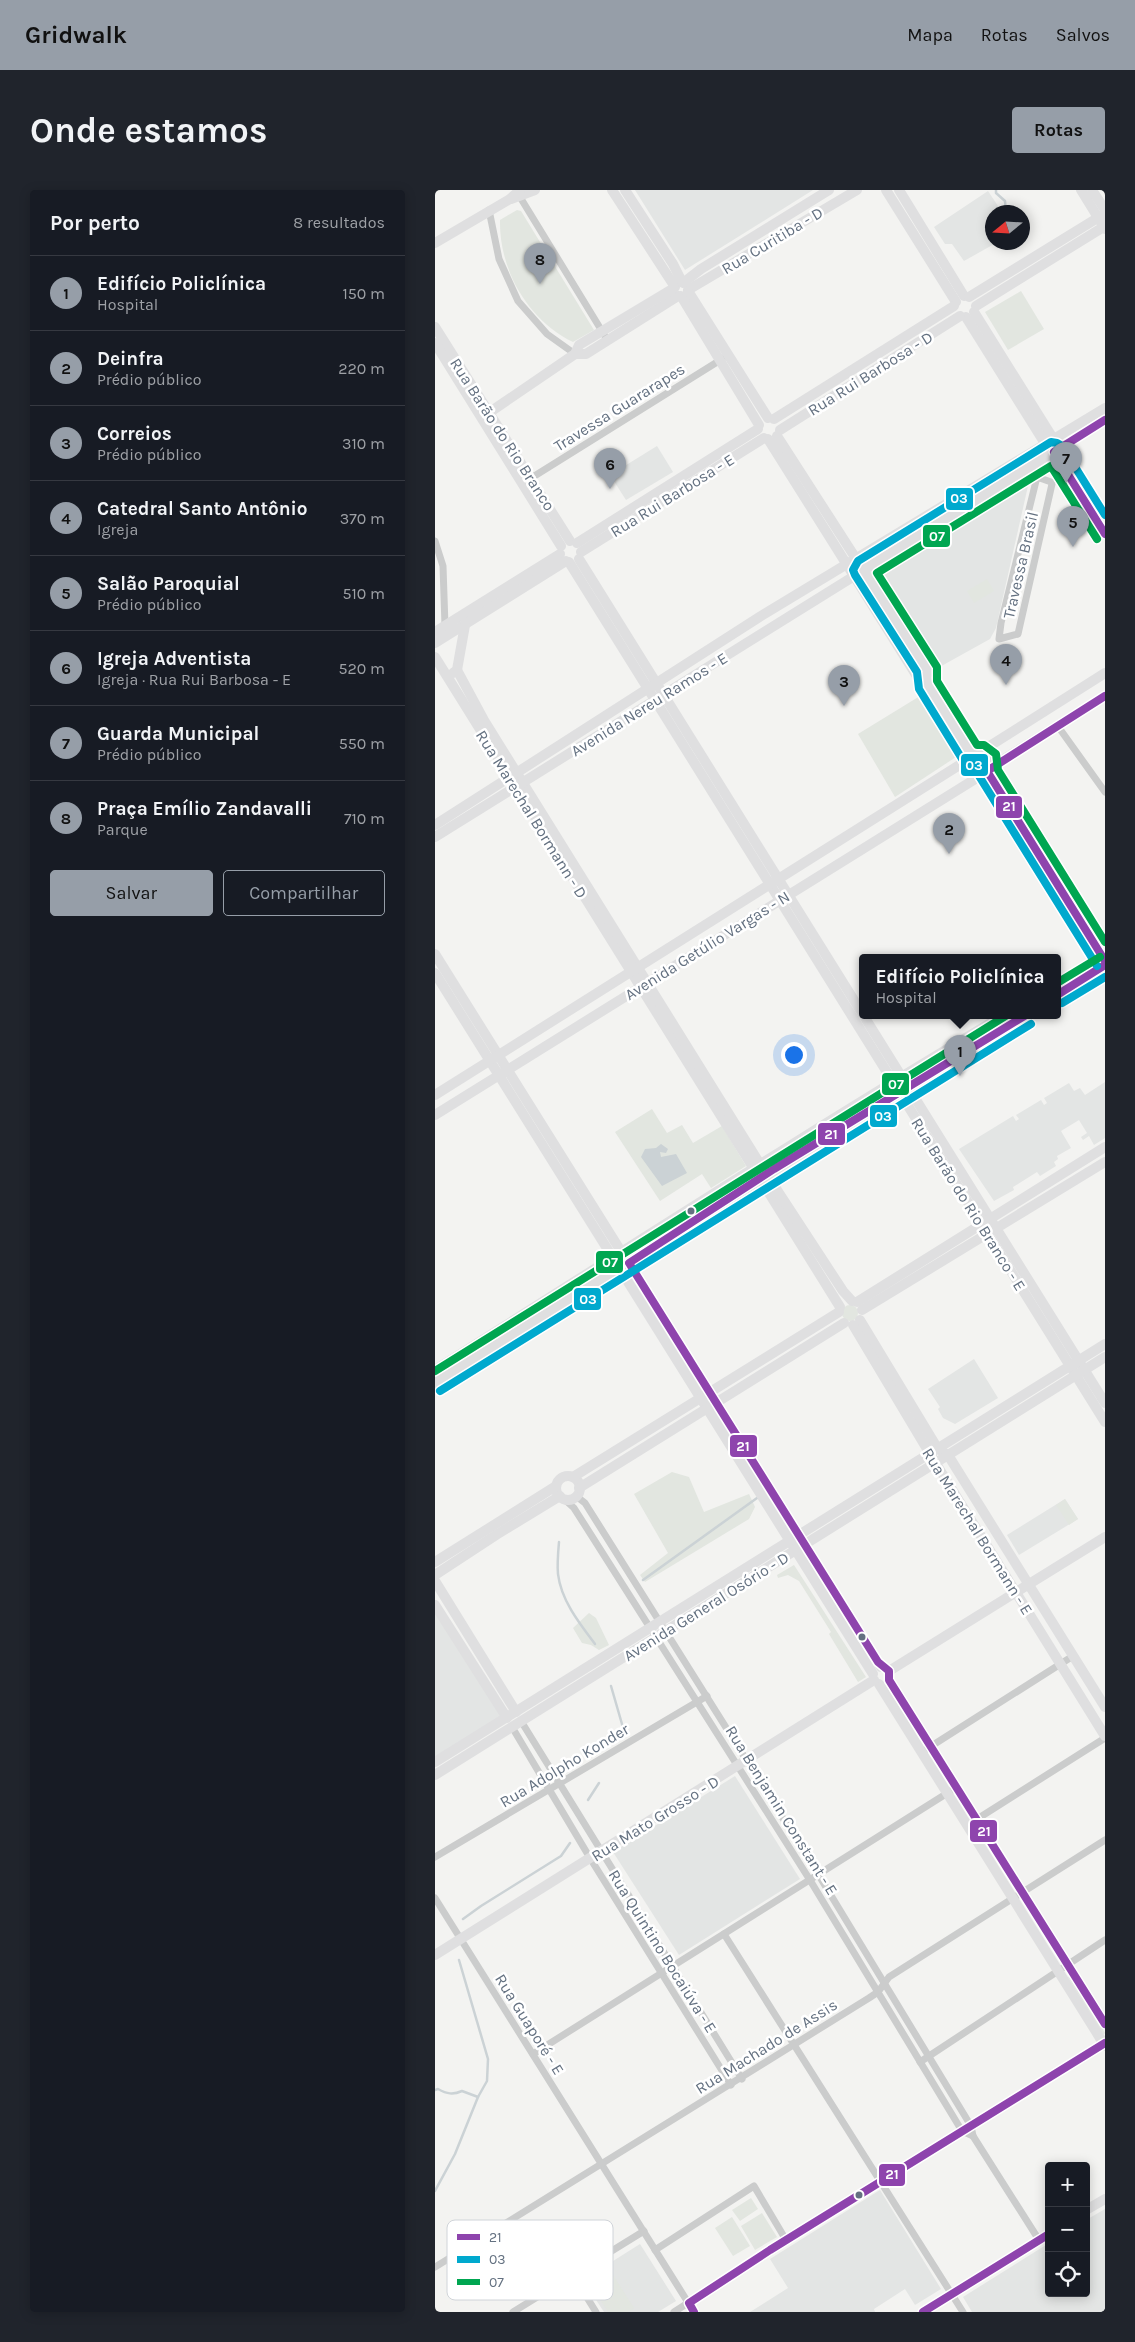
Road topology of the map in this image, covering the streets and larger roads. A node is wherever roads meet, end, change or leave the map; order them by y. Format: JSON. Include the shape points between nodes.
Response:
{"nodes":[{"id":1,"x":535,"y":190,"type":"edge"},
{"id":2,"x":613,"y":190,"type":"edge"},
{"id":3,"x":625,"y":190,"type":"edge"},
{"id":4,"x":829,"y":190,"type":"edge"},
{"id":5,"x":857,"y":190,"type":"edge"},
{"id":6,"x":886,"y":190,"type":"edge"},
{"id":7,"x":899,"y":190,"type":"edge"},
{"id":8,"x":1081,"y":190,"type":"edge"},
{"id":9,"x":1092,"y":190,"type":"edge"},
{"id":10,"x":517,"y":195,"type":"edge"},
{"id":11,"x":489,"y":210,"type":"junction"},
{"id":12,"x":1104,"y":220,"type":"edge"},
{"id":13,"x":435,"y":243,"type":"edge"},
{"id":14,"x":927,"y":245,"type":"junction"},
{"id":15,"x":681,"y":289,"type":"junction"},
{"id":16,"x":961,"y":300,"type":"junction"},
{"id":17,"x":969,"y":313,"type":"junction"},
{"id":18,"x":435,"y":327,"type":"edge"},
{"id":19,"x":602,"y":331,"type":"junction"},
{"id":20,"x":609,"y":341,"type":"junction"},
{"id":21,"x":435,"y":344,"type":"edge"},
{"id":22,"x":575,"y":354,"type":"junction"},
{"id":23,"x":729,"y":354,"type":"junction"},
{"id":24,"x":719,"y":360,"type":"junction"},
{"id":25,"x":751,"y":390,"type":"junction"},
{"id":26,"x":741,"y":395,"type":"junction"},
{"id":27,"x":1105,"y":408,"type":"edge"},
{"id":28,"x":490,"y":412,"type":"junction"},
{"id":29,"x":771,"y":418,"type":"junction"},
{"id":30,"x":1105,"y":420,"type":"edge"},
{"id":31,"x":768,"y":433,"type":"junction"},
{"id":32,"x":1050,"y":443,"type":"junction"},
{"id":33,"x":1054,"y":452,"type":"junction"},
{"id":34,"x":1031,"y":466,"type":"junction"},
{"id":35,"x":1037,"y":477,"type":"junction"},
{"id":36,"x":527,"y":480,"type":"junction"},
{"id":37,"x":435,"y":540,"type":"edge"},
{"id":38,"x":570,"y":552,"type":"junction"},
{"id":39,"x":857,"y":559,"type":"junction"},
{"id":40,"x":847,"y":565,"type":"junction"},
{"id":41,"x":863,"y":570,"type":"junction"},
{"id":42,"x":854,"y":576,"type":"junction"},
{"id":43,"x":465,"y":624,"type":"junction"},
{"id":44,"x":445,"y":626,"type":"junction"},
{"id":45,"x":435,"y":632,"type":"edge"},
{"id":46,"x":435,"y":643,"type":"edge"},
{"id":47,"x":435,"y":657,"type":"edge"},
{"id":48,"x":457,"y":670,"type":"junction"},
{"id":49,"x":1105,"y":673,"type":"edge"},
{"id":50,"x":926,"y":676,"type":"junction"},
{"id":51,"x":447,"y":677,"type":"junction"},
{"id":52,"x":653,"y":683,"type":"junction"},
{"id":53,"x":1105,"y":696,"type":"edge"},
{"id":54,"x":659,"y":697,"type":"junction"},
{"id":55,"x":1057,"y":725,"type":"junction"},
{"id":56,"x":973,"y":756,"type":"junction"},
{"id":57,"x":984,"y":773,"type":"junction"},
{"id":58,"x":513,"y":775,"type":"junction"},
{"id":59,"x":1096,"y":782,"type":"junction"},
{"id":60,"x":1105,"y":784,"type":"edge"},
{"id":61,"x":519,"y":785,"type":"junction"},
{"id":62,"x":1105,"y":792,"type":"edge"},
{"id":63,"x":435,"y":825,"type":"edge"},
{"id":64,"x":435,"y":837,"type":"edge"},
{"id":65,"x":774,"y":882,"type":"junction"},
{"id":66,"x":784,"y":898,"type":"junction"},
{"id":67,"x":435,"y":954,"type":"edge"},
{"id":68,"x":1102,"y":963,"type":"edge"},
{"id":69,"x":634,"y":968,"type":"junction"},
{"id":70,"x":435,"y":973,"type":"edge"},
{"id":71,"x":1061,"y":981,"type":"edge"},
{"id":72,"x":644,"y":985,"type":"junction"},
{"id":73,"x":1061,"y":992,"type":"edge"},
{"id":74,"x":997,"y":1019,"type":"edge"},
{"id":75,"x":1019,"y":1019,"type":"edge"},
{"id":76,"x":494,"y":1058,"type":"junction"},
{"id":77,"x":503,"y":1073,"type":"junction"},
{"id":78,"x":896,"y":1079,"type":"junction"},
{"id":79,"x":902,"y":1089,"type":"junction"},
{"id":80,"x":435,"y":1095,"type":"edge"},
{"id":81,"x":435,"y":1115,"type":"edge"},
{"id":82,"x":1101,"y":1150,"type":"edge"},
{"id":83,"x":1105,"y":1162,"type":"edge"},
{"id":84,"x":757,"y":1167,"type":"junction"},
{"id":85,"x":763,"y":1177,"type":"junction"},
{"id":86,"x":775,"y":1196,"type":"junction"},
{"id":87,"x":986,"y":1222,"type":"junction"},
{"id":88,"x":992,"y":1232,"type":"junction"},
{"id":89,"x":617,"y":1254,"type":"junction"},
{"id":90,"x":624,"y":1266,"type":"junction"},
{"id":91,"x":839,"y":1309,"type":"junction"},
{"id":92,"x":855,"y":1314,"type":"junction"},
{"id":93,"x":1105,"y":1344,"type":"edge"},
{"id":94,"x":1105,"y":1357,"type":"edge"},
{"id":95,"x":1077,"y":1368,"type":"junction"},
{"id":96,"x":435,"y":1370,"type":"edge"},
{"id":97,"x":435,"y":1383,"type":"edge"},
{"id":98,"x":705,"y":1396,"type":"junction"},
{"id":99,"x":1105,"y":1403,"type":"edge"},
{"id":100,"x":712,"y":1406,"type":"junction"},
{"id":101,"x":1105,"y":1422,"type":"edge"},
{"id":102,"x":934,"y":1455,"type":"junction"},
{"id":103,"x":948,"y":1455,"type":"junction"},
{"id":104,"x":573,"y":1477,"type":"junction"},
{"id":105,"x":578,"y":1492,"type":"junction"},
{"id":106,"x":560,"y":1494,"type":"junction"},
{"id":107,"x":987,"y":1517,"type":"junction"},
{"id":108,"x":974,"y":1525,"type":"junction"},
{"id":109,"x":1105,"y":1537,"type":"edge"},
{"id":110,"x":797,"y":1543,"type":"junction"},
{"id":111,"x":435,"y":1562,"type":"edge"},
{"id":112,"x":435,"y":1575,"type":"edge"},
{"id":113,"x":435,"y":1581,"type":"edge"},
{"id":114,"x":1029,"y":1584,"type":"junction"},
{"id":115,"x":1016,"y":1592,"type":"junction"},
{"id":116,"x":435,"y":1605,"type":"edge"},
{"id":117,"x":847,"y":1612,"type":"junction"},
{"id":118,"x":837,"y":1617,"type":"junction"},
{"id":119,"x":659,"y":1630,"type":"junction"},
{"id":120,"x":1073,"y":1656,"type":"junction"},
{"id":121,"x":485,"y":1662,"type":"junction"},
{"id":122,"x":1060,"y":1664,"type":"junction"},
{"id":123,"x":475,"y":1668,"type":"junction"},
{"id":124,"x":887,"y":1673,"type":"junction"},
{"id":125,"x":875,"y":1680,"type":"junction"},
{"id":126,"x":707,"y":1696,"type":"junction"},
{"id":127,"x":698,"y":1702,"type":"junction"},
{"id":128,"x":1105,"y":1708,"type":"edge"},
{"id":129,"x":1093,"y":1717,"type":"junction"},
{"id":130,"x":514,"y":1720,"type":"junction"},
{"id":131,"x":1102,"y":1724,"type":"edge"},
{"id":132,"x":1105,"y":1737,"type":"edge"},
{"id":133,"x":931,"y":1746,"type":"junction"},
{"id":134,"x":922,"y":1752,"type":"junction"},
{"id":135,"x":747,"y":1761,"type":"junction"},
{"id":136,"x":435,"y":1762,"type":"edge"},
{"id":137,"x":737,"y":1766,"type":"junction"},
{"id":138,"x":435,"y":1775,"type":"edge"},
{"id":139,"x":559,"y":1783,"type":"junction"},
{"id":140,"x":957,"y":1787,"type":"junction"},
{"id":141,"x":549,"y":1789,"type":"junction"},
{"id":142,"x":947,"y":1793,"type":"junction"},
{"id":143,"x":977,"y":1820,"type":"junction"},
{"id":144,"x":967,"y":1826,"type":"junction"},
{"id":145,"x":1105,"y":1840,"type":"edge"},
{"id":146,"x":601,"y":1851,"type":"junction"},
{"id":147,"x":435,"y":1857,"type":"edge"},
{"id":148,"x":590,"y":1858,"type":"junction"},
{"id":149,"x":818,"y":1874,"type":"junction"},
{"id":150,"x":810,"y":1880,"type":"junction"},
{"id":151,"x":1022,"y":1892,"type":"junction"},
{"id":152,"x":435,"y":1898,"type":"edge"},
{"id":153,"x":1013,"y":1898,"type":"junction"},
{"id":154,"x":839,"y":1909,"type":"junction"},
{"id":155,"x":831,"y":1914,"type":"junction"},
{"id":156,"x":724,"y":1934,"type":"junction"},
{"id":157,"x":461,"y":1939,"type":"junction"},
{"id":158,"x":1105,"y":1940,"type":"edge"},
{"id":159,"x":435,"y":1955,"type":"edge"},
{"id":160,"x":1069,"y":1965,"type":"junction"},
{"id":161,"x":672,"y":1966,"type":"junction"},
{"id":162,"x":1058,"y":1972,"type":"junction"},
{"id":163,"x":662,"y":1973,"type":"junction"},
{"id":164,"x":884,"y":1982,"type":"junction"},
{"id":165,"x":877,"y":1992,"type":"junction"},
{"id":166,"x":706,"y":2020,"type":"junction"},
{"id":167,"x":1105,"y":2024,"type":"edge"},
{"id":168,"x":695,"y":2027,"type":"junction"},
{"id":169,"x":1105,"y":2044,"type":"edge"},
{"id":170,"x":795,"y":2046,"type":"junction"},
{"id":171,"x":533,"y":2054,"type":"junction"},
{"id":172,"x":929,"y":2056,"type":"junction"},
{"id":173,"x":920,"y":2062,"type":"junction"},
{"id":174,"x":742,"y":2079,"type":"junction"},
{"id":175,"x":731,"y":2085,"type":"junction"},
{"id":176,"x":971,"y":2126,"type":"junction"},
{"id":177,"x":962,"y":2131,"type":"junction"},
{"id":178,"x":973,"y":2136,"type":"junction"},
{"id":179,"x":602,"y":2164,"type":"junction"},
{"id":180,"x":881,"y":2181,"type":"junction"},
{"id":181,"x":1105,"y":2199,"type":"edge"},
{"id":182,"x":1090,"y":2208,"type":"edge"},
{"id":183,"x":511,"y":2220,"type":"edge"},
{"id":184,"x":644,"y":2231,"type":"junction"},
{"id":185,"x":1045,"y":2236,"type":"edge"},
{"id":186,"x":786,"y":2240,"type":"junction"},
{"id":187,"x":1039,"y":2240,"type":"junction"},
{"id":188,"x":613,"y":2250,"type":"edge"},
{"id":189,"x":655,"y":2250,"type":"junction"},
{"id":190,"x":447,"y":2260,"type":"edge"},
{"id":191,"x":435,"y":2267,"type":"edge"},
{"id":192,"x":952,"y":2294,"type":"junction"},
{"id":193,"x":532,"y":2300,"type":"edge"},
{"id":194,"x":589,"y":2300,"type":"edge"},
{"id":195,"x":689,"y":2303,"type":"junction"},
{"id":196,"x":513,"y":2312,"type":"edge"},
{"id":197,"x":596,"y":2312,"type":"edge"},
{"id":198,"x":675,"y":2312,"type":"edge"},
{"id":199,"x":694,"y":2312,"type":"edge"},
{"id":200,"x":923,"y":2312,"type":"edge"},
{"id":201,"x":963,"y":2312,"type":"edge"}],
"edges":[{"from":1,"to":10,"type":"street"},
{"from":2,"to":15,"type":"street"},
{"from":3,"to":15,"type":"street","via":[[673,264]]},
{"from":4,"to":15,"type":"street","name":"Rua Curitiba - D","via":[[701,269]]},
{"from":5,"to":15,"type":"street","name":"Rua Curitiba - D"},
{"from":6,"to":14,"type":"street"},
{"from":7,"to":14,"type":"street"},
{"from":8,"to":12,"type":"street"},
{"from":9,"to":12,"type":"street"},
{"from":10,"to":11,"type":"street"},
{"from":10,"to":19,"type":"street"},
{"from":11,"to":13,"type":"street"},
{"from":11,"to":22,"type":"street","via":[[499,258],[518,301],[547,334]]},
{"from":12,"to":16,"type":"street","name":"Rua Rui Barbosa - D"},
{"from":12,"to":17,"type":"street","name":"Rua Rui Barbosa - D"},
{"from":14,"to":16,"type":"street"},
{"from":15,"to":19,"type":"street"},
{"from":15,"to":20,"type":"street"},
{"from":15,"to":23,"type":"street"},
{"from":15,"to":24,"type":"street"},
{"from":16,"to":17,"type":"street","via":[[974,301]]},
{"from":16,"to":17,"type":"street","via":[[956,312]]},
{"from":16,"to":29,"type":"street","name":"Rua Rui Barbosa - D"},
{"from":17,"to":31,"type":"street","name":"Rua Rui Barbosa - D"},
{"from":17,"to":32,"type":"street"},
{"from":18,"to":28,"type":"street","name":"Rua Barão do Rio Branco"},
{"from":19,"to":20,"type":"street"},
{"from":19,"to":22,"type":"street","via":[[579,345]]},
{"from":20,"to":22,"type":"street","via":[[585,354]]},
{"from":21,"to":36,"type":"street","name":"Rua Barão do Rio Branco"},
{"from":22,"to":28,"type":"street"},
{"from":23,"to":24,"type":"street","name":"Travessa Guararapes"},
{"from":23,"to":25,"type":"street"},
{"from":24,"to":26,"type":"street"},
{"from":24,"to":36,"type":"street","name":"Travessa Guararapes"},
{"from":25,"to":26,"type":"street"},
{"from":25,"to":29,"type":"street"},
{"from":26,"to":31,"type":"street"},
{"from":27,"to":32,"type":"street","name":"Avenida Nereu Ramos - E"},
{"from":28,"to":36,"type":"street","name":"Rua Barão do Rio Branco"},
{"from":29,"to":31,"type":"street","name":"Rua Rui Barbosa - D"},
{"from":29,"to":31,"type":"street","via":[[779,423]]},
{"from":30,"to":33,"type":"street","name":"Avenida Nereu Ramos - E"},
{"from":31,"to":38,"type":"street","name":"Rua Rui Barbosa - E"},
{"from":31,"to":39,"type":"street"},
{"from":31,"to":40,"type":"street"},
{"from":32,"to":33,"type":"street"},
{"from":32,"to":39,"type":"street","name":"Avenida Nereu Ramos - E"},
{"from":33,"to":34,"type":"street","name":"Avenida Nereu Ramos - E"},
{"from":34,"to":35,"type":"street","name":"Travessa Brasil"},
{"from":34,"to":41,"type":"street","name":"Avenida Nereu Ramos - E"},
{"from":35,"to":35,"type":"street","name":"Travessa Brasil","via":[[1001,623],[999,639],[1018,634],[1025,605],[1052,484]]},
{"from":36,"to":38,"type":"street","name":"Rua Barão do Rio Branco"},
{"from":37,"to":44,"type":"street","via":[[443,566]]},
{"from":38,"to":43,"type":"street","name":"Rua Rui Barbosa - E"},
{"from":38,"to":44,"type":"street","name":"Rua Rui Barbosa - E"},
{"from":38,"to":52,"type":"street","name":"Rua Barão do Rio Branco"},
{"from":38,"to":52,"type":"street","name":"Rua Barão do Rio Branco","via":[[632,663]]},
{"from":39,"to":40,"type":"street","name":"Avenida Nereu Ramos - E"},
{"from":39,"to":41,"type":"street"},
{"from":40,"to":42,"type":"street"},
{"from":40,"to":52,"type":"street","name":"Avenida Nereu Ramos - E"},
{"from":41,"to":42,"type":"street","name":"Avenida Nereu Ramos - E"},
{"from":41,"to":50,"type":"street","via":[[929,672]]},
{"from":42,"to":50,"type":"street","via":[[921,681]]},
{"from":42,"to":54,"type":"street","name":"Avenida Nereu Ramos - E"},
{"from":43,"to":46,"type":"street","name":"Rua Rui Barbosa - E"},
{"from":43,"to":48,"type":"street"},
{"from":44,"to":45,"type":"street","name":"Rua Rui Barbosa - E"},
{"from":47,"to":51,"type":"street","name":"Rua Marechal Bormann - D"},
{"from":48,"to":51,"type":"street"},
{"from":48,"to":58,"type":"street","name":"Rua Marechal Bormann - D"},
{"from":49,"to":56,"type":"street","name":"Avenida Getúlio Vargas - N"},
{"from":50,"to":56,"type":"street"},
{"from":51,"to":58,"type":"street","name":"Rua Marechal Bormann - D"},
{"from":52,"to":54,"type":"street","name":"Rua Barão do Rio Branco - E"},
{"from":52,"to":58,"type":"street","name":"Avenida Nereu Ramos - E"},
{"from":53,"to":55,"type":"street","name":"Avenida Getúlio Vargas - N"},
{"from":54,"to":61,"type":"street","name":"Avenida Nereu Ramos - E"},
{"from":54,"to":65,"type":"street","name":"Rua Barão do Rio Branco - E"},
{"from":55,"to":57,"type":"street","name":"Avenida Getúlio Vargas - N"},
{"from":55,"to":59,"type":"street"},
{"from":56,"to":57,"type":"street","via":[[987,759]]},
{"from":56,"to":57,"type":"street","via":[[967,766],[970,772]]},
{"from":56,"to":65,"type":"street","name":"Avenida Getúlio Vargas - N"},
{"from":57,"to":66,"type":"street","name":"Avenida Getúlio Vargas - N"},
{"from":57,"to":68,"type":"street"},
{"from":58,"to":61,"type":"street","name":"Rua Marechal Bormann - D"},
{"from":58,"to":63,"type":"street","name":"Avenida Nereu Ramos - E"},
{"from":59,"to":60,"type":"street"},
{"from":59,"to":62,"type":"street"},
{"from":61,"to":64,"type":"street","name":"Avenida Nereu Ramos - E"},
{"from":61,"to":69,"type":"street","name":"Rua Marechal Bormann - D"},
{"from":65,"to":66,"type":"street","name":"Rua Barão do Rio Branco - E"},
{"from":65,"to":69,"type":"street","name":"Avenida Getúlio Vargas - N"},
{"from":66,"to":72,"type":"street","name":"Avenida Getúlio Vargas - N"},
{"from":66,"to":78,"type":"street","name":"Rua Barão do Rio Branco - E"},
{"from":67,"to":76,"type":"street"},
{"from":68,"to":71,"type":"street"},
{"from":68,"to":73,"type":"street"},
{"from":69,"to":72,"type":"street","name":"Rua Marechal Bormann - D"},
{"from":69,"to":76,"type":"street","name":"Avenida Getúlio Vargas - N"},
{"from":70,"to":76,"type":"street"},
{"from":72,"to":77,"type":"street","name":"Avenida Getúlio Vargas - N"},
{"from":72,"to":84,"type":"street","name":"Rua Marechal Bormann - E"},
{"from":74,"to":78,"type":"street"},
{"from":75,"to":79,"type":"street"},
{"from":76,"to":77,"type":"street"},
{"from":76,"to":80,"type":"street","name":"Avenida Getúlio Vargas - N"},
{"from":77,"to":81,"type":"street","name":"Avenida Getúlio Vargas - N"},
{"from":77,"to":89,"type":"street"},
{"from":78,"to":79,"type":"street","name":"Rua Barão do Rio Branco - E"},
{"from":78,"to":84,"type":"street"},
{"from":79,"to":85,"type":"street"},
{"from":79,"to":87,"type":"street","name":"Rua Barão do Rio Branco - E"},
{"from":82,"to":83,"type":"street"},
{"from":82,"to":87,"type":"street"},
{"from":83,"to":88,"type":"street"},
{"from":84,"to":85,"type":"street","name":"Rua Marechal Bormann - E"},
{"from":84,"to":89,"type":"street"},
{"from":85,"to":86,"type":"street","name":"Rua Marechal Bormann - E"},
{"from":85,"to":90,"type":"street"},
{"from":86,"to":91,"type":"street","name":"Rua Marechal Bormann - E"},
{"from":86,"to":92,"type":"street","name":"Rua Marechal Bormann - E","via":[[843,1291]]},
{"from":87,"to":88,"type":"street","name":"Rua Barão do Rio Branco - E"},
{"from":87,"to":92,"type":"street"},
{"from":88,"to":92,"type":"street"},
{"from":88,"to":95,"type":"street","name":"Rua Barão do Rio Branco - E"},
{"from":89,"to":90,"type":"street"},
{"from":89,"to":96,"type":"street"},
{"from":90,"to":97,"type":"street"},
{"from":90,"to":98,"type":"street"},
{"from":91,"to":92,"type":"street","name":"Rua Marechal Bormann - E","via":[[839,1316]]},
{"from":91,"to":92,"type":"street","via":[[847,1301]]},
{"from":91,"to":98,"type":"street"},
{"from":92,"to":100,"type":"street"},
{"from":92,"to":102,"type":"street","name":"Rua Marechal Bormann - E"},
{"from":93,"to":95,"type":"street","name":"Avenida General Osório - D"},
{"from":94,"to":95,"type":"street","name":"Avenida General Osório - D"},
{"from":95,"to":99,"type":"street","name":"Rua Barão do Rio Branco - E"},
{"from":95,"to":101,"type":"street","name":"Rua Barão do Rio Branco - E"},
{"from":95,"to":102,"type":"street","name":"Avenida General Osório - D"},
{"from":95,"to":103,"type":"street","name":"Avenida General Osório - D"},
{"from":98,"to":100,"type":"street"},
{"from":98,"to":104,"type":"street"},
{"from":100,"to":105,"type":"street"},
{"from":100,"to":110,"type":"street"},
{"from":102,"to":103,"type":"street","name":"Rua Marechal Bormann - E"},
{"from":102,"to":108,"type":"street","name":"Rua Marechal Bormann - E"},
{"from":102,"to":110,"type":"street","name":"Avenida General Osório - D"},
{"from":103,"to":107,"type":"street","name":"Rua Marechal Bormann - E"},
{"from":104,"to":105,"type":"street","via":[[577,1480]]},
{"from":104,"to":106,"type":"street","via":[[561,1478]]},
{"from":105,"to":106,"type":"street"},
{"from":105,"to":119,"type":"street","name":"Rua Benjamin Constant - E"},
{"from":106,"to":111,"type":"street"},
{"from":106,"to":112,"type":"street"},
{"from":106,"to":119,"type":"street","name":"Rua Benjamin Constant - E","via":[[574,1508]]},
{"from":107,"to":108,"type":"street"},
{"from":107,"to":114,"type":"street","name":"Rua Marechal Bormann - E"},
{"from":108,"to":115,"type":"street","name":"Rua Marechal Bormann - E"},
{"from":109,"to":114,"type":"street"},
{"from":110,"to":117,"type":"street"},
{"from":110,"to":118,"type":"street"},
{"from":110,"to":119,"type":"street","name":"Avenida General Osório - D"},
{"from":113,"to":121,"type":"street","name":"Rua Quintino Bocaiúva - E"},
{"from":114,"to":115,"type":"street"},
{"from":114,"to":120,"type":"street","name":"Rua Marechal Bormann - E"},
{"from":115,"to":122,"type":"street","name":"Rua Marechal Bormann - E"},
{"from":115,"to":124,"type":"street"},
{"from":116,"to":123,"type":"street","name":"Rua Quintino Bocaiúva - E"},
{"from":117,"to":118,"type":"street"},
{"from":117,"to":124,"type":"street"},
{"from":118,"to":125,"type":"street"},
{"from":119,"to":126,"type":"street","name":"Rua Benjamin Constant - E"},
{"from":119,"to":127,"type":"street","name":"Rua Benjamin Constant - E"},
{"from":119,"to":130,"type":"street","name":"Avenida General Osório - D"},
{"from":120,"to":122,"type":"street"},
{"from":120,"to":128,"type":"street","name":"Rua Marechal Bormann - E"},
{"from":121,"to":123,"type":"street"},
{"from":121,"to":130,"type":"street","name":"Rua Quintino Bocaiúva - E"},
{"from":122,"to":129,"type":"street","name":"Rua Marechal Bormann - E"},
{"from":122,"to":133,"type":"street"},
{"from":123,"to":130,"type":"street","name":"Rua Quintino Bocaiúva - E"},
{"from":124,"to":125,"type":"street","via":[[885,1684]]},
{"from":124,"to":125,"type":"street","via":[[876,1669]]},
{"from":124,"to":133,"type":"street"},
{"from":125,"to":134,"type":"street"},
{"from":125,"to":135,"type":"street","name":"Rua Mato Grosso - D"},
{"from":126,"to":127,"type":"street","name":"Rua Adolpho Konder"},
{"from":126,"to":135,"type":"street","name":"Rua Benjamin Constant - E"},
{"from":127,"to":137,"type":"street","name":"Rua Benjamin Constant - E"},
{"from":127,"to":139,"type":"street","name":"Rua Adolpho Konder"},
{"from":128,"to":129,"type":"street"},
{"from":129,"to":131,"type":"street","name":"Rua Marechal Bormann - E"},
{"from":130,"to":136,"type":"street","name":"Avenida General Osório - D"},
{"from":130,"to":138,"type":"street","name":"Avenida General Osório - D"},
{"from":130,"to":139,"type":"street","name":"Rua Quintino Bocaiúva - E"},
{"from":130,"to":141,"type":"street","name":"Rua Quintino Bocaiúva - E"},
{"from":131,"to":132,"type":"street","name":"Rua Marechal Bormann - E"},
{"from":132,"to":143,"type":"street"},
{"from":133,"to":134,"type":"street"},
{"from":133,"to":140,"type":"street"},
{"from":134,"to":142,"type":"street"},
{"from":135,"to":137,"type":"street","name":"Rua Mato Grosso - D"},
{"from":135,"to":149,"type":"street","name":"Rua Benjamin Constant - E"},
{"from":137,"to":146,"type":"street","name":"Rua Mato Grosso - D"},
{"from":137,"to":150,"type":"street","name":"Rua Benjamin Constant - E"},
{"from":139,"to":141,"type":"street","name":"Rua Adolpho Konder"},
{"from":139,"to":146,"type":"street","name":"Rua Quintino Bocaiúva - E"},
{"from":140,"to":142,"type":"street"},
{"from":140,"to":143,"type":"street"},
{"from":141,"to":147,"type":"street","name":"Rua Adolpho Konder"},
{"from":141,"to":148,"type":"street","name":"Rua Quintino Bocaiúva - E"},
{"from":142,"to":144,"type":"street"},
{"from":142,"to":149,"type":"street"},
{"from":143,"to":144,"type":"street"},
{"from":143,"to":151,"type":"street"},
{"from":144,"to":153,"type":"street"},
{"from":145,"to":151,"type":"street","name":"Rua Machado de Assis"},
{"from":146,"to":148,"type":"street","name":"Rua Mato Grosso - D"},
{"from":146,"to":161,"type":"street","name":"Rua Quintino Bocaiúva - E"},
{"from":148,"to":157,"type":"street","name":"Rua Mato Grosso - D"},
{"from":148,"to":163,"type":"street","name":"Rua Quintino Bocaiúva - E"},
{"from":149,"to":150,"type":"street"},
{"from":149,"to":154,"type":"street","name":"Rua Benjamin Constant - E"},
{"from":150,"to":155,"type":"street","name":"Rua Benjamin Constant - E"},
{"from":150,"to":156,"type":"street"},
{"from":151,"to":153,"type":"street","name":"Rua Machado de Assis"},
{"from":151,"to":160,"type":"street"},
{"from":152,"to":157,"type":"street","name":"Rua Guaporé - E"},
{"from":153,"to":162,"type":"street"},
{"from":153,"to":164,"type":"street","name":"Rua Machado de Assis"},
{"from":154,"to":155,"type":"street"},
{"from":154,"to":164,"type":"street","name":"Rua Benjamin Constant - E"},
{"from":155,"to":165,"type":"street","name":"Rua Benjamin Constant - E"},
{"from":156,"to":161,"type":"street"},
{"from":156,"to":170,"type":"street"},
{"from":157,"to":159,"type":"street","name":"Rua Mato Grosso - D"},
{"from":157,"to":171,"type":"street","name":"Rua Guaporé - E"},
{"from":158,"to":160,"type":"street"},
{"from":160,"to":162,"type":"street"},
{"from":160,"to":167,"type":"street"},
{"from":161,"to":163,"type":"street"},
{"from":161,"to":166,"type":"street","name":"Rua Quintino Bocaiúva - E"},
{"from":162,"to":169,"type":"street"},
{"from":162,"to":172,"type":"street"},
{"from":163,"to":168,"type":"street","name":"Rua Quintino Bocaiúva - E"},
{"from":163,"to":171,"type":"street"},
{"from":164,"to":165,"type":"street","name":"Rua Machado de Assis"},
{"from":164,"to":172,"type":"street","name":"Rua Benjamin Constant - E"},
{"from":165,"to":170,"type":"street","name":"Rua Machado de Assis"},
{"from":165,"to":173,"type":"street","name":"Rua Benjamin Constant - E"},
{"from":166,"to":168,"type":"street"},
{"from":166,"to":174,"type":"street","name":"Rua Quintino Bocaiúva - E"},
{"from":168,"to":175,"type":"street","name":"Rua Quintino Bocaiúva - E"},
{"from":169,"to":176,"type":"street"},
{"from":170,"to":174,"type":"street","name":"Rua Machado de Assis"},
{"from":170,"to":180,"type":"street"},
{"from":171,"to":179,"type":"street","name":"Rua Guaporé - E"},
{"from":172,"to":173,"type":"street"},
{"from":172,"to":176,"type":"street","name":"Rua Benjamin Constant - E"},
{"from":173,"to":177,"type":"street","name":"Rua Benjamin Constant - E"},
{"from":174,"to":175,"type":"street","name":"Rua Machado de Assis"},
{"from":175,"to":179,"type":"street","name":"Rua Machado de Assis"},
{"from":176,"to":177,"type":"street"},
{"from":176,"to":178,"type":"street","name":"Rua Benjamin Constant - E"},
{"from":177,"to":178,"type":"street"},
{"from":177,"to":180,"type":"street"},
{"from":178,"to":187,"type":"street","name":"Rua Benjamin Constant - E"},
{"from":179,"to":183,"type":"street","name":"Rua Machado de Assis"},
{"from":179,"to":184,"type":"street","name":"Rua Guaporé - E"},
{"from":180,"to":186,"type":"street"},
{"from":180,"to":192,"type":"street"},
{"from":181,"to":182,"type":"street"},
{"from":184,"to":188,"type":"street"},
{"from":184,"to":189,"type":"street","name":"Rua Guaporé - E"},
{"from":185,"to":187,"type":"street"},
{"from":186,"to":189,"type":"street","via":[[754,2186]]},
{"from":186,"to":195,"type":"street"},
{"from":187,"to":192,"type":"street"},
{"from":189,"to":195,"type":"street","name":"Rua Guaporé - E"},
{"from":190,"to":191,"type":"street","name":"Rua Machado de Assis"},
{"from":192,"to":200,"type":"street"},
{"from":192,"to":201,"type":"street"},
{"from":193,"to":196,"type":"street"},
{"from":194,"to":197,"type":"street"},
{"from":195,"to":198,"type":"street"},
{"from":195,"to":199,"type":"street","name":"Rua Guaporé - E"}]}
